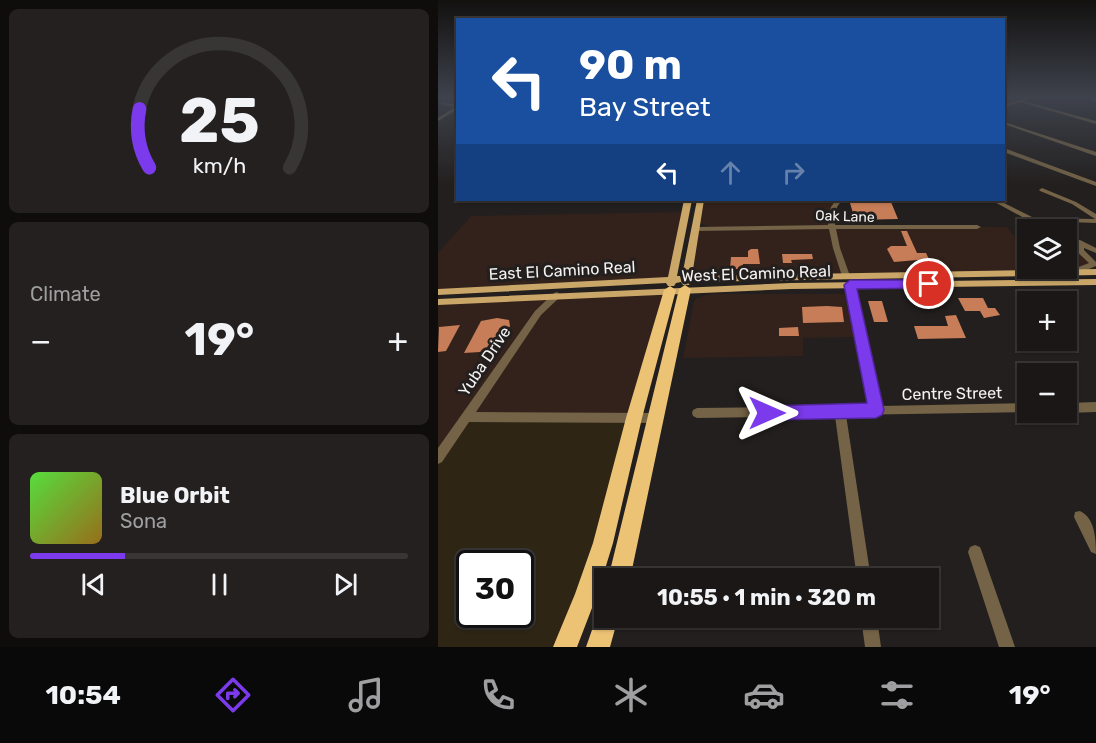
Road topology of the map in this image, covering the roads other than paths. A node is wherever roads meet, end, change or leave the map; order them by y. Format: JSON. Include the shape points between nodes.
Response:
{"nodes":[{"id":1,"x":1013,"y":126,"type":"edge"},
{"id":2,"x":1005,"y":150,"type":"edge"},
{"id":3,"x":1096,"y":154,"type":"edge"},
{"id":4,"x":1096,"y":184,"type":"edge"},
{"id":5,"x":1042,"y":190,"type":"dead end"},
{"id":6,"x":688,"y":201,"type":"edge"},
{"id":7,"x":700,"y":201,"type":"edge"},
{"id":8,"x":838,"y":201,"type":"edge"},
{"id":9,"x":988,"y":201,"type":"edge"},
{"id":10,"x":996,"y":201,"type":"edge"},
{"id":11,"x":1027,"y":219,"type":"edge"},
{"id":12,"x":1027,"y":219,"type":"edge"},
{"id":13,"x":1077,"y":219,"type":"edge"},
{"id":14,"x":1096,"y":219,"type":"edge"},
{"id":15,"x":691,"y":225,"type":"junction"},
{"id":16,"x":832,"y":226,"type":"junction"},
{"id":17,"x":977,"y":227,"type":"dead end"},
{"id":18,"x":1077,"y":242,"type":"edge"},
{"id":19,"x":1077,"y":248,"type":"edge"},
{"id":20,"x":1077,"y":248,"type":"edge"},
{"id":21,"x":1096,"y":251,"type":"edge"},
{"id":22,"x":1096,"y":258,"type":"edge"},
{"id":23,"x":1077,"y":271,"type":"edge"},
{"id":24,"x":1077,"y":272,"type":"edge"},
{"id":25,"x":1096,"y":272,"type":"edge"},
{"id":26,"x":1017,"y":274,"type":"edge"},
{"id":27,"x":848,"y":280,"type":"junction"},
{"id":28,"x":1096,"y":282,"type":"edge"},
{"id":29,"x":679,"y":285,"type":"junction"},
{"id":30,"x":438,"y":292,"type":"edge"},
{"id":31,"x":470,"y":295,"type":"junction"},
{"id":32,"x":557,"y":295,"type":"junction"},
{"id":33,"x":536,"y":296,"type":"junction"},
{"id":34,"x":438,"y":297,"type":"edge"},
{"id":35,"x":438,"y":302,"type":"edge"},
{"id":36,"x":538,"y":313,"type":"junction"},
{"id":37,"x":1096,"y":407,"type":"edge"},
{"id":38,"x":1017,"y":408,"type":"edge"},
{"id":39,"x":1077,"y":408,"type":"edge"},
{"id":40,"x":876,"y":410,"type":"junction"},
{"id":41,"x":697,"y":413,"type":"dead end"},
{"id":42,"x":840,"y":413,"type":"junction"},
{"id":43,"x":466,"y":417,"type":"junction"},
{"id":44,"x":634,"y":418,"type":"junction"},
{"id":45,"x":657,"y":418,"type":"junction"},
{"id":46,"x":438,"y":458,"type":"edge"},
{"id":47,"x":1080,"y":517,"type":"dead end"},
{"id":48,"x":1096,"y":547,"type":"edge"},
{"id":49,"x":975,"y":552,"type":"dead end"},
{"id":50,"x":622,"y":568,"type":"edge"},
{"id":51,"x":862,"y":568,"type":"edge"},
{"id":52,"x":604,"y":628,"type":"edge"},
{"id":53,"x":870,"y":628,"type":"edge"},
{"id":54,"x":565,"y":647,"type":"edge"},
{"id":55,"x":598,"y":647,"type":"edge"},
{"id":56,"x":873,"y":647,"type":"edge"},
{"id":57,"x":1007,"y":647,"type":"edge"}],
"edges":[{"from":1,"to":3,"type":"street"},
{"from":2,"to":4,"type":"street"},
{"from":5,"to":14,"type":"street","via":[[1074,203]]},
{"from":6,"to":15,"type":"main road","via":[[684,215]]},
{"from":7,"to":15,"type":"main road"},
{"from":8,"to":16,"type":"street","via":[[831,213]]},
{"from":9,"to":11,"type":"street"},
{"from":10,"to":12,"type":"street"},
{"from":13,"to":14,"type":"street"},
{"from":15,"to":16,"type":"street","name":"Oak Lane"},
{"from":15,"to":29,"type":"main road"},
{"from":15,"to":29,"type":"main road"},
{"from":16,"to":17,"type":"street","name":"Oak Lane"},
{"from":16,"to":27,"type":"street"},
{"from":18,"to":21,"type":"street"},
{"from":19,"to":22,"type":"street"},
{"from":20,"to":23,"type":"street","via":[[1094,264]]},
{"from":24,"to":25,"type":"main road","name":"West El Camino Real"},
{"from":26,"to":27,"type":"main road","name":"West El Camino Real"},
{"from":27,"to":28,"type":"main road","name":"West El Camino Real"},
{"from":27,"to":29,"type":"main road","name":"West El Camino Real"},
{"from":27,"to":40,"type":"street"},
{"from":29,"to":31,"type":"main road","name":"East El Camino Real","via":[[543,286],[536,292]]},
{"from":29,"to":32,"type":"main road","name":"East El Camino Real"},
{"from":29,"to":44,"type":"highway"},
{"from":29,"to":45,"type":"highway"},
{"from":30,"to":31,"type":"main road","name":"East El Camino Real"},
{"from":31,"to":33,"type":"main road","name":"East El Camino Real"},
{"from":31,"to":34,"type":"main road"},
{"from":31,"to":35,"type":"main road","name":"East El Camino Real"},
{"from":32,"to":33,"type":"main road","name":"East El Camino Real"},
{"from":32,"to":36,"type":"street","name":"Yuba Drive"},
{"from":33,"to":36,"type":"street"},
{"from":36,"to":43,"type":"street","name":"Yuba Drive"},
{"from":37,"to":39,"type":"street"},
{"from":38,"to":40,"type":"street","name":"Centre Street"},
{"from":40,"to":42,"type":"street","name":"Centre Street"},
{"from":41,"to":42,"type":"street","name":"Centre Street"},
{"from":42,"to":51,"type":"street"},
{"from":43,"to":44,"type":"street"},
{"from":43,"to":46,"type":"street","name":"Yuba Drive"},
{"from":44,"to":45,"type":"street"},
{"from":44,"to":54,"type":"highway","via":[[603,543]]},
{"from":45,"to":50,"type":"highway"},
{"from":47,"to":48,"type":"street"},
{"from":49,"to":57,"type":"street"},
{"from":52,"to":55,"type":"highway"},
{"from":53,"to":56,"type":"street"}]}
